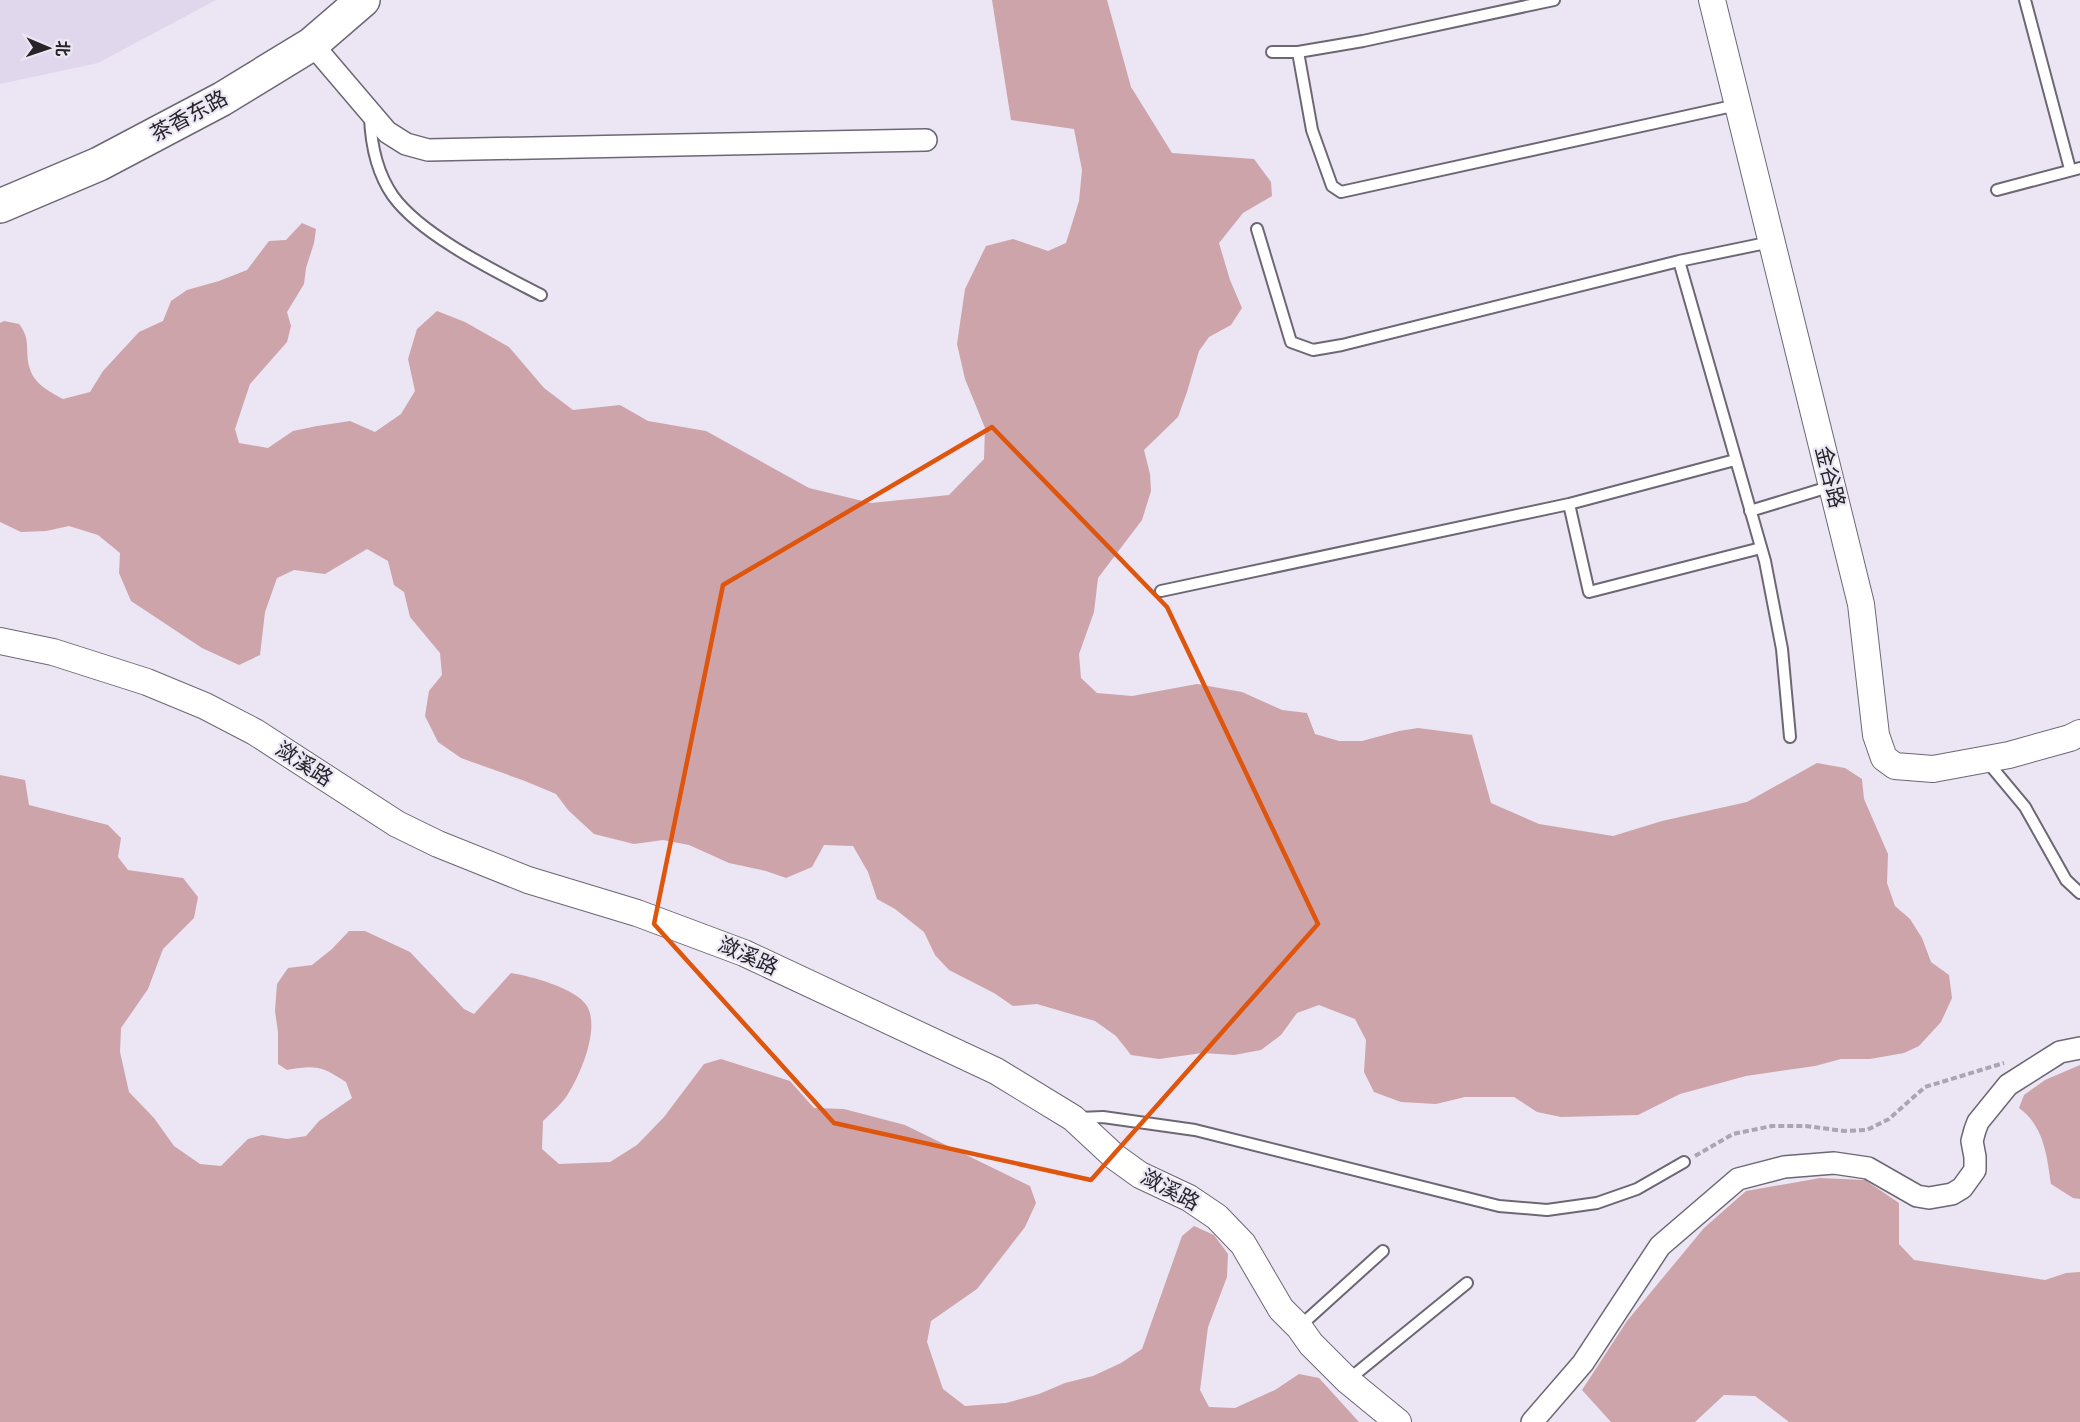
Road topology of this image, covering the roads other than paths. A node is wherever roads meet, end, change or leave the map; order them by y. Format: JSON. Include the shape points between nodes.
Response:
{"nodes":[{"id":1,"x":363,"y":0,"type":"edge"},
{"id":2,"x":1554,"y":0,"type":"edge"},
{"id":3,"x":1712,"y":0,"type":"edge"},
{"id":4,"x":2025,"y":0,"type":"edge"},
{"id":5,"x":312,"y":45,"type":"junction"},
{"id":6,"x":1272,"y":52,"type":"dead end"},
{"id":7,"x":1298,"y":52,"type":"junction"},
{"id":8,"x":1738,"y":105,"type":"junction"},
{"id":9,"x":370,"y":114,"type":"junction"},
{"id":10,"x":926,"y":140,"type":"dead end"},
{"id":11,"x":2075,"y":169,"type":"edge"},
{"id":12,"x":1997,"y":190,"type":"dead end"},
{"id":13,"x":0,"y":206,"type":"edge"},
{"id":14,"x":1257,"y":229,"type":"dead end"},
{"id":15,"x":1771,"y":242,"type":"junction"},
{"id":16,"x":1679,"y":261,"type":"junction"},
{"id":17,"x":541,"y":295,"type":"dead end"},
{"id":18,"x":1735,"y":460,"type":"junction"},
{"id":19,"x":1832,"y":486,"type":"junction"},
{"id":20,"x":1569,"y":504,"type":"junction"},
{"id":21,"x":1750,"y":511,"type":"junction"},
{"id":22,"x":1761,"y":548,"type":"junction"},
{"id":23,"x":1161,"y":591,"type":"dead end"},
{"id":24,"x":0,"y":641,"type":"edge"},
{"id":25,"x":2080,"y":733,"type":"edge"},
{"id":26,"x":1790,"y":737,"type":"dead end"},
{"id":27,"x":1985,"y":759,"type":"junction"},
{"id":28,"x":2080,"y":893,"type":"edge"},
{"id":29,"x":2080,"y":1048,"type":"edge"},
{"id":30,"x":1073,"y":1118,"type":"junction"},
{"id":31,"x":1684,"y":1162,"type":"road end"},
{"id":32,"x":1383,"y":1251,"type":"dead end"},
{"id":33,"x":1467,"y":1283,"type":"dead end"},
{"id":34,"x":1299,"y":1327,"type":"junction"},
{"id":35,"x":1348,"y":1381,"type":"junction"},
{"id":36,"x":1398,"y":1422,"type":"edge"},
{"id":37,"x":1532,"y":1422,"type":"edge"}],
"edges":[{"from":1,"to":5,"type":"main road","name":"茶香东路"},
{"from":2,"to":7,"type":"lane"},
{"from":3,"to":8,"type":"street","name":"金谷路"},
{"from":4,"to":11,"type":"lane"},
{"from":5,"to":9,"type":"street"},
{"from":5,"to":13,"type":"main road","name":"茶香东路","via":[[222,99],[99,164]]},
{"from":6,"to":7,"type":"lane"},
{"from":7,"to":8,"type":"lane","via":[[1312,130],[1332,186],[1341,192]]},
{"from":8,"to":15,"type":"street","name":"金谷路"},
{"from":9,"to":10,"type":"street","via":[[406,144],[428,150]]},
{"from":9,"to":17,"type":"lane","via":[[378,166],[407,213],[487,267]]},
{"from":11,"to":12,"type":"lane"},
{"from":14,"to":16,"type":"lane","via":[[1291,342],[1313,350]]},
{"from":15,"to":16,"type":"lane"},
{"from":15,"to":19,"type":"street","name":"金谷路"},
{"from":16,"to":18,"type":"lane"},
{"from":18,"to":20,"type":"lane"},
{"from":18,"to":21,"type":"lane"},
{"from":19,"to":21,"type":"lane"},
{"from":19,"to":27,"type":"street","name":"金谷路","via":[[1861,604],[1876,735],[1884,758],[1895,766],[1933,769]]},
{"from":20,"to":22,"type":"lane","via":[[1589,592]]},
{"from":20,"to":23,"type":"lane"},
{"from":21,"to":22,"type":"lane"},
{"from":22,"to":26,"type":"lane","via":[[1782,649]]},
{"from":24,"to":30,"type":"street","name":"潋溪路","via":[[53,652],[205,705],[255,732],[397,824],[438,844],[528,880],[637,913],[744,953],[996,1071]]},
{"from":25,"to":27,"type":"street","name":"金谷路"},
{"from":27,"to":28,"type":"lane","via":[[2025,807],[2066,880]]},
{"from":29,"to":37,"type":"street","via":[[2060,1052],[2008,1085],[1978,1122],[1972,1141],[1975,1170],[1962,1188],[1952,1194],[1917,1196],[1868,1168],[1834,1163],[1784,1167],[1738,1179],[1660,1246],[1583,1363]]},
{"from":30,"to":31,"type":"lane","via":[[1103,1117],[1196,1130],[1479,1202],[1547,1210],[1597,1203],[1637,1190]]},
{"from":30,"to":34,"type":"street","name":"潋溪路","via":[[1140,1175],[1189,1198],[1217,1217],[1243,1244],[1281,1310]]},
{"from":32,"to":34,"type":"lane"},
{"from":33,"to":35,"type":"lane"},
{"from":34,"to":35,"type":"street","name":"潋溪路"},
{"from":35,"to":36,"type":"street","name":"潋溪路"}]}
